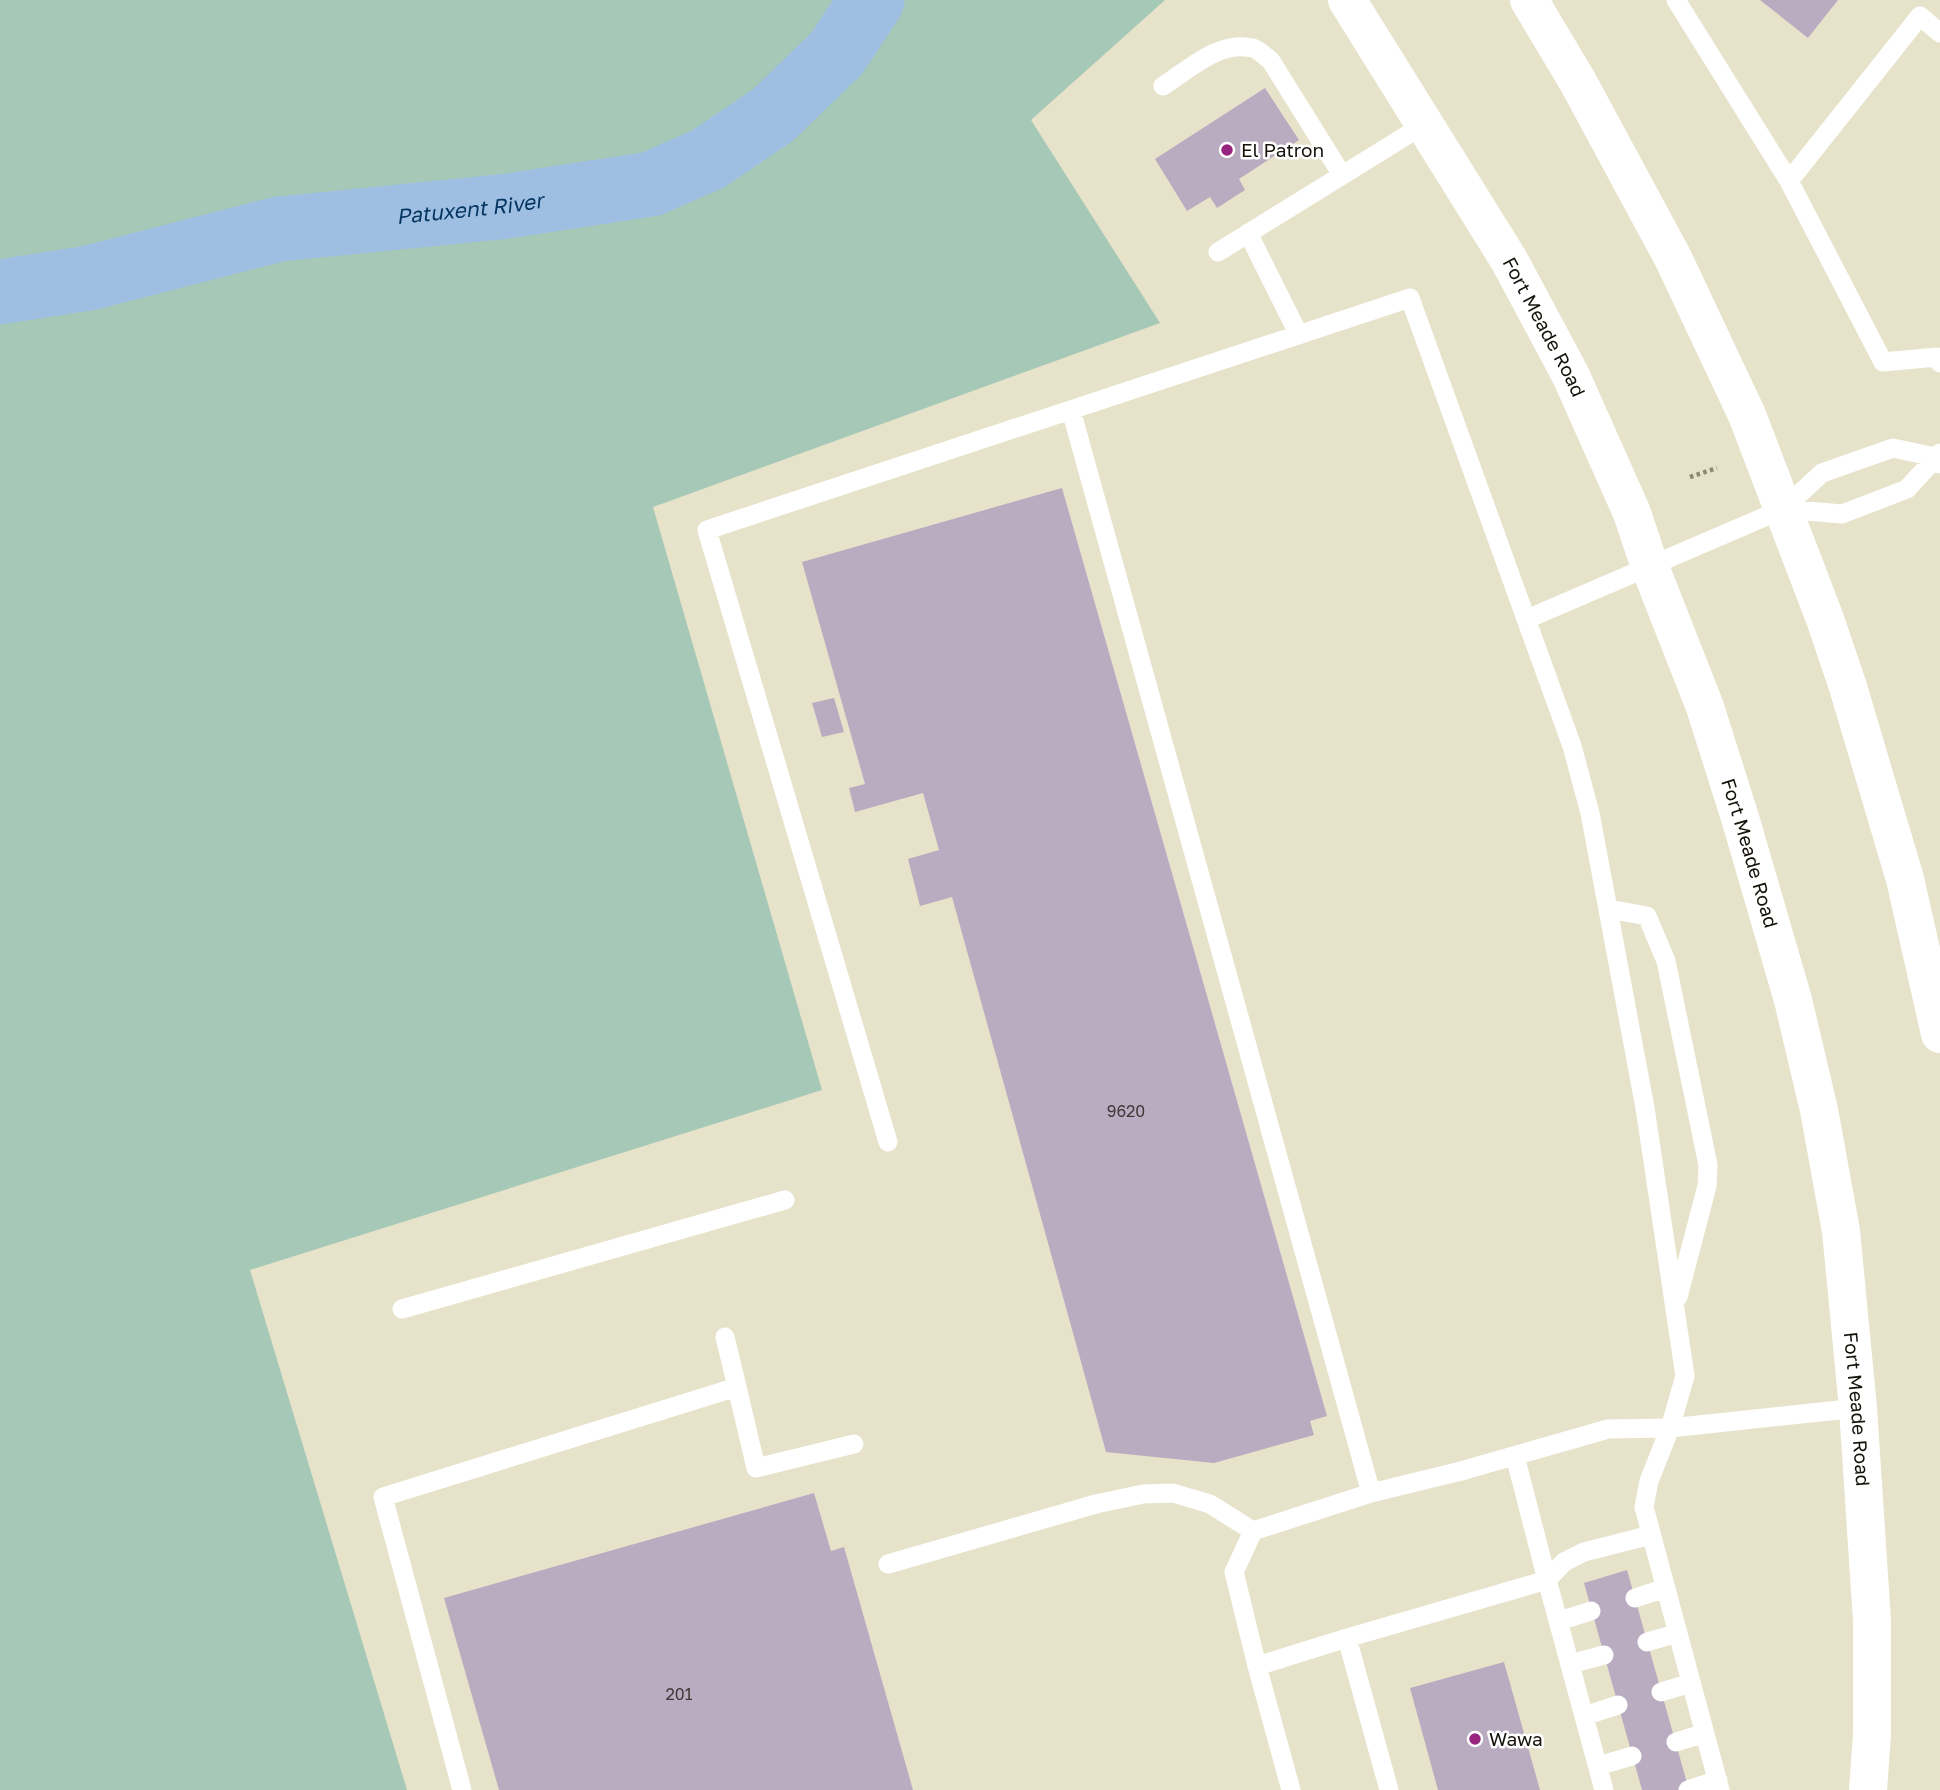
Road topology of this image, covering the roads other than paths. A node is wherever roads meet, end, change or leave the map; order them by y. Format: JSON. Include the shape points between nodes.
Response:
{"nodes":[{"id":1,"x":1347,"y":0,"type":"edge"},
{"id":2,"x":1529,"y":0,"type":"edge"},
{"id":3,"x":1676,"y":0,"type":"edge"},
{"id":4,"x":1940,"y":33,"type":"edge"},
{"id":5,"x":1164,"y":86,"type":"dead end"},
{"id":6,"x":1424,"y":124,"type":"junction"},
{"id":7,"x":1342,"y":175,"type":"junction"},
{"id":8,"x":1790,"y":181,"type":"junction"},
{"id":9,"x":1248,"y":233,"type":"junction"},
{"id":10,"x":1218,"y":252,"type":"dead end"},
{"id":11,"x":1299,"y":335,"type":"junction"},
{"id":12,"x":1940,"y":363,"type":"edge"},
{"id":13,"x":1071,"y":410,"type":"junction"},
{"id":14,"x":1938,"y":458,"type":"edge"},
{"id":15,"x":1783,"y":509,"type":"junction"},
{"id":16,"x":1650,"y":567,"type":"junction"},
{"id":17,"x":1527,"y":619,"type":"junction"},
{"id":18,"x":1609,"y":909,"type":"junction"},
{"id":19,"x":1940,"y":1034,"type":"edge"},
{"id":20,"x":888,"y":1142,"type":"dead end"},
{"id":21,"x":785,"y":1200,"type":"dead end"},
{"id":22,"x":1676,"y":1305,"type":"junction"},
{"id":23,"x":402,"y":1309,"type":"dead end"},
{"id":24,"x":725,"y":1337,"type":"dead end"},
{"id":25,"x":737,"y":1387,"type":"junction"},
{"id":26,"x":1858,"y":1408,"type":"junction"},
{"id":27,"x":1670,"y":1428,"type":"junction"},
{"id":28,"x":854,"y":1444,"type":"dead end"},
{"id":29,"x":1515,"y":1456,"type":"junction"},
{"id":30,"x":1371,"y":1493,"type":"junction"},
{"id":31,"x":1253,"y":1531,"type":"junction"},
{"id":32,"x":1651,"y":1535,"type":"junction"},
{"id":33,"x":888,"y":1564,"type":"dead end"},
{"id":34,"x":1547,"y":1580,"type":"junction"},
{"id":35,"x":1666,"y":1588,"type":"junction"},
{"id":36,"x":1635,"y":1598,"type":"dead end"},
{"id":37,"x":1591,"y":1611,"type":"dead end"},
{"id":38,"x":1559,"y":1621,"type":"junction"},
{"id":39,"x":1678,"y":1633,"type":"junction"},
{"id":40,"x":1347,"y":1638,"type":"junction"},
{"id":41,"x":1647,"y":1642,"type":"dead end"},
{"id":42,"x":1604,"y":1655,"type":"dead end"},
{"id":43,"x":1570,"y":1664,"type":"junction"},
{"id":44,"x":1257,"y":1666,"type":"junction"},
{"id":45,"x":1691,"y":1683,"type":"junction"},
{"id":46,"x":1661,"y":1692,"type":"dead end"},
{"id":47,"x":1618,"y":1705,"type":"dead end"},
{"id":48,"x":1584,"y":1716,"type":"junction"},
{"id":49,"x":1705,"y":1733,"type":"junction"},
{"id":50,"x":1676,"y":1742,"type":"dead end"},
{"id":51,"x":1632,"y":1756,"type":"dead end"},
{"id":52,"x":1598,"y":1766,"type":"junction"},
{"id":53,"x":1719,"y":1785,"type":"edge"},
{"id":54,"x":462,"y":1790,"type":"edge"},
{"id":55,"x":1291,"y":1790,"type":"edge"},
{"id":56,"x":1389,"y":1790,"type":"edge"},
{"id":57,"x":1604,"y":1790,"type":"edge"},
{"id":58,"x":1688,"y":1790,"type":"edge"},
{"id":59,"x":1868,"y":1790,"type":"edge"}],
"edges":[{"from":1,"to":6,"type":"main road","name":"Fort Meade Road"},
{"from":2,"to":15,"type":"main road","via":[[1673,258],[1747,415]]},
{"from":3,"to":8,"type":"lane"},
{"from":4,"to":8,"type":"lane","via":[[1920,16]]},
{"from":5,"to":7,"type":"lane","via":[[1211,54],[1228,47],[1255,48],[1271,61]]},
{"from":6,"to":7,"type":"lane"},
{"from":6,"to":16,"type":"main road","name":"Fort Meade Road","via":[[1509,260],[1571,376],[1632,513]]},
{"from":7,"to":9,"type":"lane"},
{"from":8,"to":12,"type":"lane","via":[[1883,362],[1937,357]]},
{"from":9,"to":10,"type":"lane"},
{"from":9,"to":11,"type":"lane"},
{"from":11,"to":13,"type":"lane"},
{"from":11,"to":17,"type":"lane","via":[[1410,298]]},
{"from":13,"to":20,"type":"lane","via":[[707,530]]},
{"from":13,"to":30,"type":"lane"},
{"from":14,"to":15,"type":"lane","via":[[1908,489],[1842,514]]},
{"from":14,"to":15,"type":"lane","via":[[1893,448],[1822,473]]},
{"from":15,"to":16,"type":"lane"},
{"from":15,"to":19,"type":"main road","via":[[1856,712],[1905,879]]},
{"from":16,"to":17,"type":"lane"},
{"from":16,"to":26,"type":"main road","name":"Fort Meade Road","via":[[1705,707],[1793,1000],[1841,1231]]},
{"from":17,"to":18,"type":"lane","via":[[1572,746]]},
{"from":18,"to":22,"type":"lane"},
{"from":18,"to":22,"type":"lane","via":[[1647,916],[1666,961],[1708,1165],[1707,1186]]},
{"from":21,"to":23,"type":"lane"},
{"from":22,"to":27,"type":"lane","via":[[1685,1376]]},
{"from":24,"to":25,"type":"lane"},
{"from":25,"to":28,"type":"lane","via":[[756,1468]]},
{"from":25,"to":54,"type":"lane","via":[[383,1497]]},
{"from":26,"to":27,"type":"lane"},
{"from":26,"to":59,"type":"main road","name":"Fort Meade Road","via":[[1871,1621]]},
{"from":27,"to":29,"type":"lane","via":[[1608,1429]]},
{"from":27,"to":32,"type":"lane","via":[[1647,1490],[1644,1507]]},
{"from":29,"to":30,"type":"lane"},
{"from":29,"to":34,"type":"lane"},
{"from":30,"to":31,"type":"lane"},
{"from":31,"to":33,"type":"lane","via":[[1210,1504],[1172,1493],[1143,1494]]},
{"from":31,"to":44,"type":"lane","via":[[1234,1572]]},
{"from":32,"to":34,"type":"lane","via":[[1584,1552],[1564,1562]]},
{"from":32,"to":35,"type":"lane"},
{"from":34,"to":38,"type":"lane"},
{"from":34,"to":40,"type":"lane"},
{"from":35,"to":36,"type":"lane"},
{"from":35,"to":39,"type":"lane"},
{"from":37,"to":38,"type":"lane"},
{"from":38,"to":43,"type":"lane"},
{"from":39,"to":41,"type":"lane"},
{"from":39,"to":45,"type":"lane"},
{"from":40,"to":44,"type":"lane"},
{"from":40,"to":56,"type":"lane"},
{"from":42,"to":43,"type":"lane"},
{"from":43,"to":48,"type":"lane"},
{"from":44,"to":55,"type":"lane"},
{"from":45,"to":46,"type":"lane"},
{"from":45,"to":49,"type":"lane"},
{"from":47,"to":48,"type":"lane"},
{"from":48,"to":52,"type":"lane"},
{"from":49,"to":50,"type":"lane"},
{"from":49,"to":53,"type":"lane"},
{"from":51,"to":52,"type":"lane"},
{"from":52,"to":57,"type":"lane"},
{"from":53,"to":58,"type":"lane"}]}
